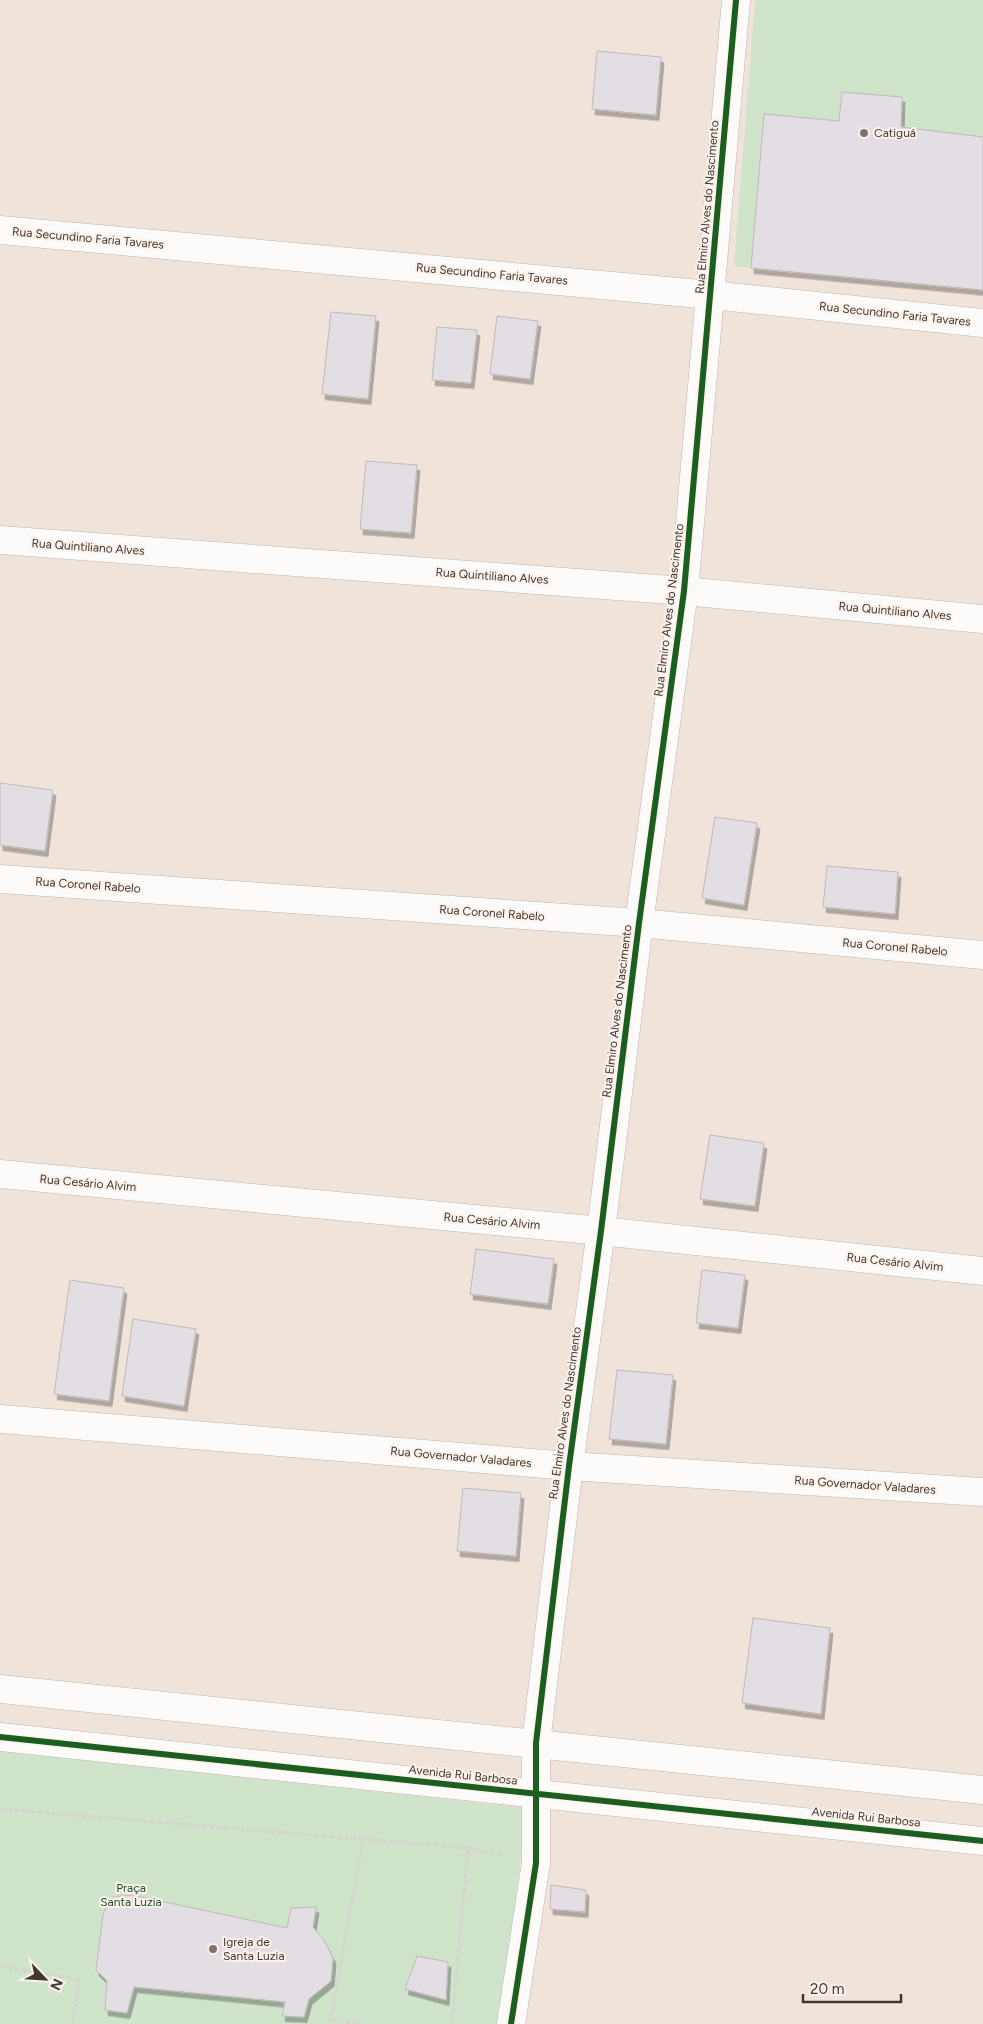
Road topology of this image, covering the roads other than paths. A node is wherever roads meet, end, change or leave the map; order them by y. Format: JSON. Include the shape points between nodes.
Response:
{"nodes":[{"id":1,"x":736,"y":0,"type":"edge"},
{"id":2,"x":0,"y":230,"type":"edge"},
{"id":3,"x":711,"y":294,"type":"junction"},
{"id":4,"x":983,"y":323,"type":"edge"},
{"id":5,"x":0,"y":540,"type":"edge"},
{"id":6,"x":684,"y":591,"type":"junction"},
{"id":7,"x":983,"y":619,"type":"edge"},
{"id":8,"x":0,"y":879,"type":"edge"},
{"id":9,"x":639,"y":924,"type":"junction"},
{"id":10,"x":983,"y":955,"type":"edge"},
{"id":11,"x":0,"y":1174,"type":"edge"},
{"id":12,"x":601,"y":1231,"type":"junction"},
{"id":13,"x":983,"y":1271,"type":"edge"},
{"id":14,"x":0,"y":1419,"type":"edge"},
{"id":15,"x":569,"y":1466,"type":"junction"},
{"id":16,"x":983,"y":1492,"type":"edge"},
{"id":17,"x":0,"y":1689,"type":"edge"},
{"id":18,"x":0,"y":1737,"type":"edge"},
{"id":19,"x":536,"y":1743,"type":"junction"},
{"id":20,"x":983,"y":1790,"type":"edge"},
{"id":21,"x":537,"y":1794,"type":"junction"},
{"id":22,"x":983,"y":1840,"type":"edge"},
{"id":23,"x":511,"y":2024,"type":"edge"}],
"edges":[{"from":1,"to":3,"type":"street","name":"Rua Elmiro Alves do Nascimento"},
{"from":2,"to":3,"type":"street","name":"Rua Secundino Faria Tavares"},
{"from":3,"to":4,"type":"street","name":"Rua Secundino Faria Tavares"},
{"from":3,"to":6,"type":"street","name":"Rua Elmiro Alves do Nascimento"},
{"from":5,"to":6,"type":"street","name":"Rua Quintiliano Alves"},
{"from":6,"to":7,"type":"street","name":"Rua Quintiliano Alves"},
{"from":6,"to":9,"type":"street","name":"Rua Elmiro Alves do Nascimento"},
{"from":8,"to":9,"type":"street","name":"Rua Coronel Rabelo"},
{"from":9,"to":10,"type":"street","name":"Rua Coronel Rabelo"},
{"from":9,"to":12,"type":"street","name":"Rua Elmiro Alves do Nascimento"},
{"from":11,"to":12,"type":"street","name":"Rua Cesário Alvim"},
{"from":12,"to":13,"type":"street","name":"Rua Cesário Alvim"},
{"from":12,"to":15,"type":"street","name":"Rua Elmiro Alves do Nascimento"},
{"from":14,"to":15,"type":"street","name":"Rua Governador Valadares"},
{"from":15,"to":16,"type":"street","name":"Rua Governador Valadares"},
{"from":15,"to":19,"type":"street","name":"Rua Elmiro Alves do Nascimento"},
{"from":17,"to":19,"type":"street"},
{"from":18,"to":21,"type":"street","name":"Avenida Rui Barbosa"},
{"from":19,"to":20,"type":"street"},
{"from":19,"to":21,"type":"street","name":"Rua Elmiro Alves do Nascimento"},
{"from":21,"to":22,"type":"street","name":"Avenida Rui Barbosa"},
{"from":21,"to":23,"type":"street","name":"Rua Elmiro Alves do Nascimento","via":[[536,1863]]}]}
